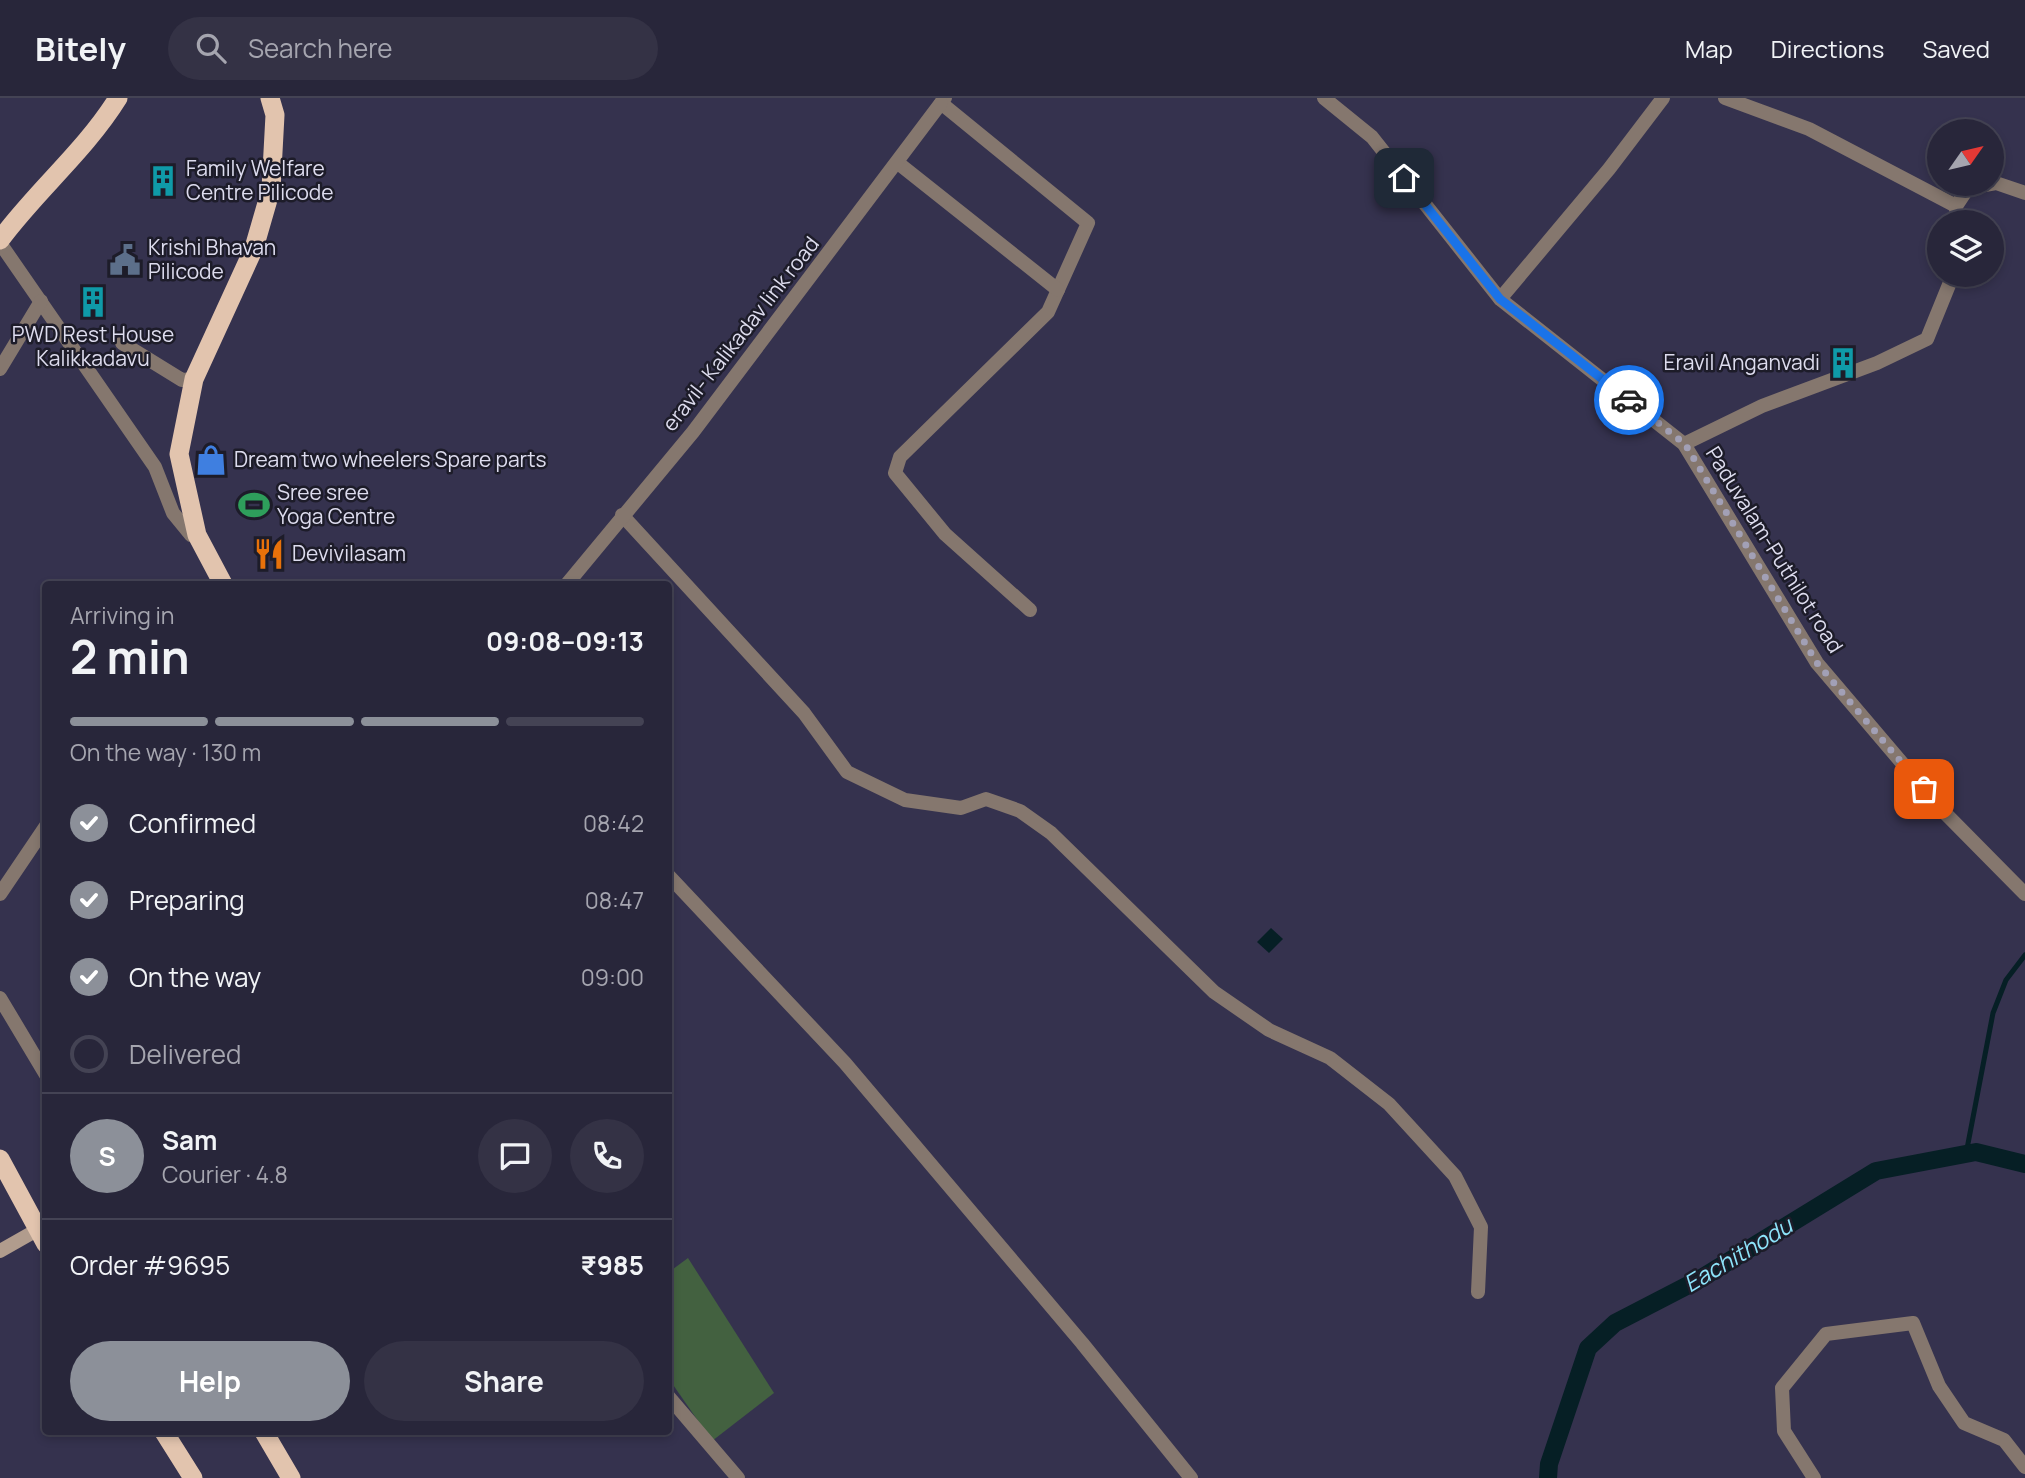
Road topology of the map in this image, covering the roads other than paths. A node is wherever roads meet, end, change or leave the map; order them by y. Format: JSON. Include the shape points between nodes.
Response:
{"nodes":[{"id":1,"x":118,"y":98,"type":"edge"},
{"id":2,"x":270,"y":98,"type":"edge"},
{"id":3,"x":1324,"y":98,"type":"edge"},
{"id":4,"x":1663,"y":98,"type":"edge"},
{"id":5,"x":1725,"y":98,"type":"edge"},
{"id":6,"x":943,"y":101,"type":"edge"},
{"id":7,"x":898,"y":163,"type":"junction"},
{"id":8,"x":2025,"y":193,"type":"edge"},
{"id":9,"x":1956,"y":206,"type":"junction"},
{"id":10,"x":1956,"y":210,"type":"edge"},
{"id":11,"x":0,"y":241,"type":"edge"},
{"id":12,"x":1948,"y":287,"type":"edge"},
{"id":13,"x":1058,"y":290,"type":"junction"},
{"id":14,"x":1500,"y":299,"type":"junction"},
{"id":15,"x":41,"y":301,"type":"junction"},
{"id":16,"x":122,"y":343,"type":"dead end"},
{"id":17,"x":0,"y":369,"type":"edge"},
{"id":18,"x":194,"y":379,"type":"junction"},
{"id":19,"x":1685,"y":444,"type":"junction"},
{"id":20,"x":622,"y":515,"type":"junction"},
{"id":21,"x":197,"y":535,"type":"junction"},
{"id":22,"x":221,"y":581,"type":"edge"},
{"id":23,"x":569,"y":581,"type":"edge"},
{"id":24,"x":1030,"y":610,"type":"dead end"},
{"id":25,"x":42,"y":832,"type":"edge"},
{"id":26,"x":672,"y":880,"type":"edge"},
{"id":27,"x":0,"y":894,"type":"edge"},
{"id":28,"x":2025,"y":894,"type":"edge"},
{"id":29,"x":0,"y":998,"type":"edge"},
{"id":30,"x":42,"y":1068,"type":"edge"},
{"id":31,"x":0,"y":1159,"type":"edge"},
{"id":32,"x":42,"y":1231,"type":"edge"},
{"id":33,"x":42,"y":1233,"type":"edge"},
{"id":34,"x":0,"y":1251,"type":"edge"},
{"id":35,"x":1478,"y":1292,"type":"dead end"},
{"id":36,"x":672,"y":1401,"type":"edge"},
{"id":37,"x":166,"y":1435,"type":"edge"},
{"id":38,"x":266,"y":1435,"type":"edge"},
{"id":39,"x":2025,"y":1467,"type":"edge"},
{"id":40,"x":193,"y":1478,"type":"edge"},
{"id":41,"x":291,"y":1478,"type":"edge"},
{"id":42,"x":738,"y":1478,"type":"edge"},
{"id":43,"x":1191,"y":1478,"type":"edge"},
{"id":44,"x":1814,"y":1478,"type":"edge"}],
"edges":[{"from":1,"to":11,"type":"highway","via":[[98,130],[16,217]]},
{"from":2,"to":18,"type":"highway","via":[[275,115],[271,189],[254,248]]},
{"from":3,"to":14,"type":"street","name":"Paduvalam-Puthilot road","via":[[1371,137]]},
{"from":4,"to":14,"type":"street"},
{"from":5,"to":9,"type":"street","via":[[1809,129]]},
{"from":6,"to":7,"type":"street","name":"eravil- Kalikadav link road"},
{"from":6,"to":13,"type":"street","via":[[1087,223]]},
{"from":7,"to":13,"type":"street"},
{"from":7,"to":20,"type":"street","name":"eravil- Kalikadav link road","via":[[693,432]]},
{"from":8,"to":9,"type":"street","via":[[1996,183],[1968,188]]},
{"from":9,"to":10,"type":"street"},
{"from":11,"to":15,"type":"street"},
{"from":12,"to":19,"type":"street","via":[[1927,339],[1762,406]]},
{"from":13,"to":24,"type":"street","via":[[1048,312],[900,457],[895,473],[945,534]]},
{"from":14,"to":19,"type":"street","name":"Paduvalam-Puthilot road"},
{"from":15,"to":17,"type":"street"},
{"from":15,"to":21,"type":"street","via":[[155,467],[173,513],[191,535]]},
{"from":16,"to":18,"type":"street","via":[[182,380]]},
{"from":18,"to":21,"type":"highway","via":[[179,454]]},
{"from":19,"to":28,"type":"street","name":"Paduvalam-Puthilot road","via":[[1817,663],[1942,810]]},
{"from":20,"to":23,"type":"street","name":"eravil- Kalikadav link road"},
{"from":20,"to":35,"type":"street","via":[[804,713],[847,772],[905,800],[961,808],[986,799],[1020,811],[1051,833],[1214,992],[1269,1030],[1330,1058],[1389,1104],[1455,1176],[1481,1227]]},
{"from":21,"to":22,"type":"highway"},
{"from":25,"to":27,"type":"street"},
{"from":26,"to":43,"type":"street","via":[[845,1063]]},
{"from":29,"to":30,"type":"street"},
{"from":31,"to":32,"type":"highway"},
{"from":33,"to":34,"type":"main road"},
{"from":36,"to":42,"type":"street"},
{"from":37,"to":40,"type":"highway"},
{"from":38,"to":41,"type":"highway"},
{"from":39,"to":44,"type":"street","via":[[2004,1440],[1964,1423],[1939,1386],[1913,1323],[1826,1334],[1782,1388],[1784,1431]]}]}
